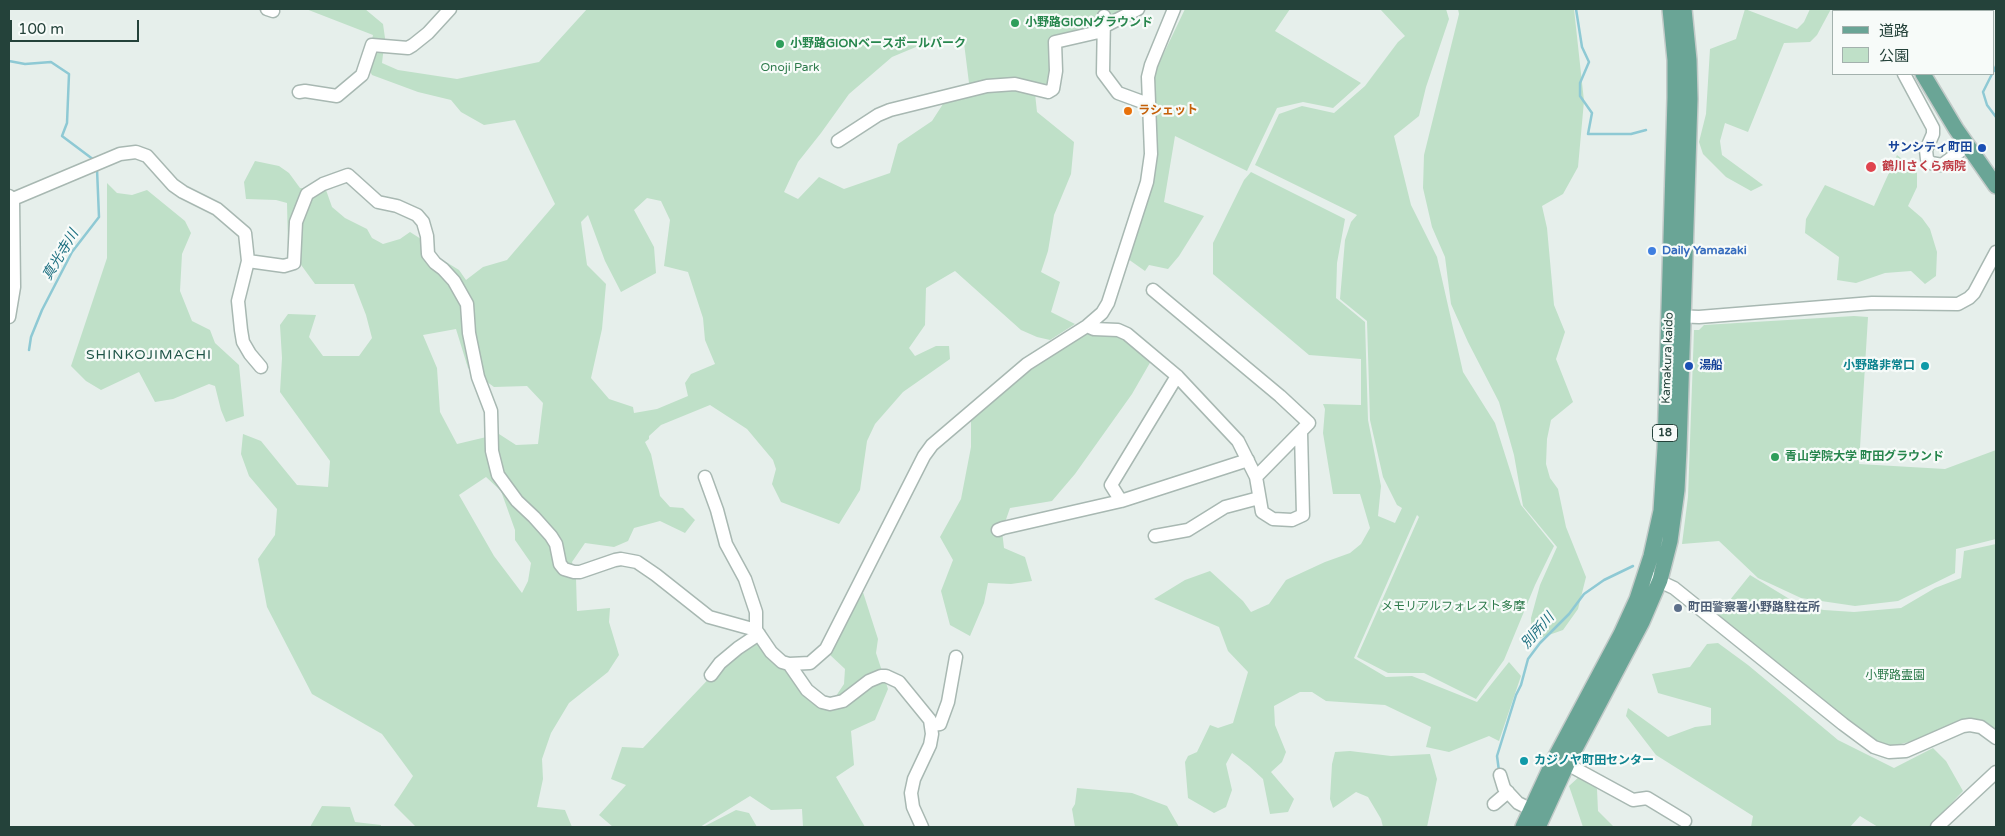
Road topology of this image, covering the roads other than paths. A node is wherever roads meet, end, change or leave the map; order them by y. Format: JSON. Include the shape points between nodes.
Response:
{"nodes":[{"id":1,"x":450,"y":9,"type":"edge"},
{"id":2,"x":1138,"y":9,"type":"edge"},
{"id":3,"x":1174,"y":9,"type":"edge"},
{"id":4,"x":1670,"y":9,"type":"edge"},
{"id":5,"x":1684,"y":9,"type":"edge"},
{"id":6,"x":1103,"y":25,"type":"junction"},
{"id":7,"x":1905,"y":75,"type":"edge"},
{"id":8,"x":1924,"y":75,"type":"edge"},
{"id":9,"x":300,"y":92,"type":"dead end"},
{"id":10,"x":1148,"y":104,"type":"junction"},
{"id":11,"x":838,"y":141,"type":"dead end"},
{"id":12,"x":1967,"y":146,"type":"junction"},
{"id":13,"x":1996,"y":186,"type":"edge"},
{"id":14,"x":11,"y":198,"type":"edge"},
{"id":15,"x":1996,"y":252,"type":"edge"},
{"id":16,"x":248,"y":261,"type":"junction"},
{"id":17,"x":1153,"y":290,"type":"dead end"},
{"id":18,"x":1676,"y":316,"type":"junction"},
{"id":19,"x":9,"y":318,"type":"edge"},
{"id":20,"x":1087,"y":326,"type":"junction"},
{"id":21,"x":260,"y":367,"type":"dead end"},
{"id":22,"x":1176,"y":376,"type":"junction"},
{"id":23,"x":1301,"y":432,"type":"junction"},
{"id":24,"x":1248,"y":460,"type":"junction"},
{"id":25,"x":1256,"y":476,"type":"junction"},
{"id":26,"x":705,"y":477,"type":"dead end"},
{"id":27,"x":1259,"y":498,"type":"junction"},
{"id":28,"x":1121,"y":501,"type":"junction"},
{"id":29,"x":998,"y":530,"type":"dead end"},
{"id":30,"x":1155,"y":536,"type":"dead end"},
{"id":31,"x":1653,"y":578,"type":"junction"},
{"id":32,"x":758,"y":632,"type":"junction"},
{"id":33,"x":956,"y":658,"type":"dead end"},
{"id":34,"x":789,"y":664,"type":"junction"},
{"id":35,"x":711,"y":675,"type":"dead end"},
{"id":36,"x":932,"y":726,"type":"junction"},
{"id":37,"x":1996,"y":738,"type":"edge"},
{"id":38,"x":1567,"y":764,"type":"junction"},
{"id":39,"x":1996,"y":772,"type":"edge"},
{"id":40,"x":1500,"y":775,"type":"dead end"},
{"id":41,"x":1508,"y":792,"type":"junction"},
{"id":42,"x":1494,"y":804,"type":"dead end"},
{"id":43,"x":1530,"y":809,"type":"junction"},
{"id":44,"x":1685,"y":821,"type":"dead end"},
{"id":45,"x":922,"y":827,"type":"edge"},
{"id":46,"x":1523,"y":827,"type":"edge"},
{"id":47,"x":1538,"y":827,"type":"edge"},
{"id":48,"x":1937,"y":827,"type":"edge"}],
"edges":[{"from":1,"to":9,"type":"street","via":[[428,33],[408,48],[372,45],[362,75],[337,96]]},
{"from":2,"to":6,"type":"street"},
{"from":3,"to":10,"type":"street","via":[[1151,64]]},
{"from":4,"to":18,"type":"main road","name":"Kamakura kaido","number":"18","via":[[1676,88]]},
{"from":5,"to":18,"type":"main road","name":"Kamakura kaido","number":"18","via":[[1690,99]]},
{"from":6,"to":10,"type":"street","via":[[1103,73],[1118,92]]},
{"from":6,"to":11,"type":"street","via":[[1055,42],[1056,71],[1053,89],[1048,92],[1015,84],[986,86],[890,110]]},
{"from":7,"to":12,"type":"street","via":[[1934,128],[1926,150],[1931,163],[1942,165]]},
{"from":8,"to":12,"type":"main road"},
{"from":10,"to":20,"type":"street","via":[[1150,154],[1147,182],[1108,302],[1102,313]]},
{"from":12,"to":13,"type":"main road"},
{"from":14,"to":16,"type":"street","via":[[120,154],[141,153],[173,185],[217,209],[242,230],[246,237]]},
{"from":14,"to":19,"type":"street","via":[[14,287]]},
{"from":15,"to":18,"type":"street","via":[[1974,293],[1958,304],[1872,303],[1699,317]]},
{"from":16,"to":21,"type":"street","via":[[238,301],[240,330],[243,342]]},
{"from":16,"to":32,"type":"street","via":[[284,266],[294,263],[296,222],[308,194],[323,184],[348,175],[378,202],[417,215],[427,236],[428,254],[454,281],[467,304],[478,377],[491,411],[492,451],[498,475],[517,501],[551,536],[560,564],[580,572],[614,560],[637,562],[709,618]]},
{"from":17,"to":23,"type":"street","via":[[1280,396],[1308,423]]},
{"from":18,"to":31,"type":"main road","name":"Kamakura kaido","number":"18","via":[[1677,490],[1670,541]]},
{"from":20,"to":22,"type":"street","via":[[1127,334]]},
{"from":20,"to":34,"type":"street","via":[[1027,364],[932,445],[826,649],[810,663]]},
{"from":22,"to":24,"type":"street","via":[[1238,440]]},
{"from":22,"to":28,"type":"street","via":[[1111,485]]},
{"from":23,"to":25,"type":"street"},
{"from":23,"to":27,"type":"street","via":[[1303,515],[1292,520],[1273,520],[1262,512]]},
{"from":24,"to":25,"type":"street"},
{"from":24,"to":28,"type":"street"},
{"from":25,"to":27,"type":"street"},
{"from":26,"to":32,"type":"street","via":[[726,544],[745,578],[756,612]]},
{"from":27,"to":30,"type":"street","via":[[1225,508],[1188,530]]},
{"from":28,"to":29,"type":"street"},
{"from":31,"to":37,"type":"street","via":[[1674,588],[1874,747],[1889,752],[1906,751],[1970,725],[1981,727]]},
{"from":31,"to":38,"type":"main road","name":"Kamakura kaido","number":"18","via":[[1633,640]]},
{"from":31,"to":43,"type":"main road","name":"Kamakura kaido","number":"18","via":[[1629,617]]},
{"from":32,"to":34,"type":"street","via":[[771,652]]},
{"from":32,"to":35,"type":"street"},
{"from":33,"to":36,"type":"street","via":[[948,702],[940,724]]},
{"from":34,"to":36,"type":"street","via":[[814,697],[830,704],[843,701],[876,677],[891,678],[927,715]]},
{"from":36,"to":45,"type":"street","via":[[930,745],[914,779],[911,794]]},
{"from":38,"to":44,"type":"street","via":[[1633,800],[1647,798]]},
{"from":38,"to":47,"type":"main road","name":"Kamakura kaido","number":"18"},
{"from":39,"to":48,"type":"street"},
{"from":40,"to":41,"type":"street"},
{"from":41,"to":42,"type":"street"},
{"from":41,"to":43,"type":"street","via":[[1518,803]]},
{"from":43,"to":46,"type":"main road","name":"Kamakura kaido","number":"18"}]}
